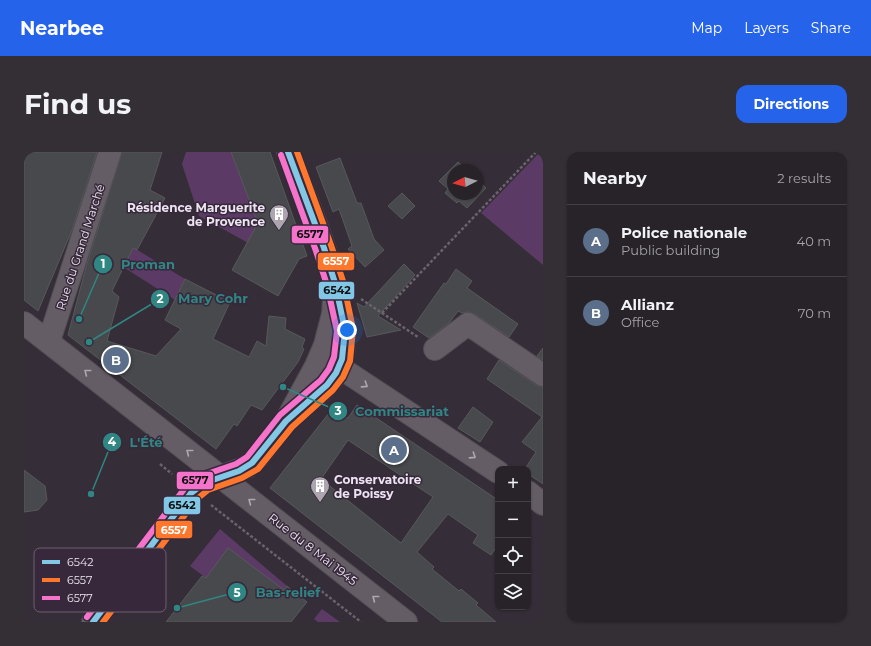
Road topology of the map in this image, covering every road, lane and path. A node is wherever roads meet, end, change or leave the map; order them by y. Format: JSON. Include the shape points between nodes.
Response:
{"nodes":[{"id":1,"x":110,"y":152,"type":"edge"},
{"id":2,"x":288,"y":152,"type":"edge"},
{"id":3,"x":536,"y":152,"type":"edge"},
{"id":4,"x":335,"y":282,"type":"junction"},
{"id":5,"x":356,"y":297,"type":"dead end"},
{"id":6,"x":382,"y":313,"type":"junction"},
{"id":7,"x":24,"y":322,"type":"edge"},
{"id":8,"x":50,"y":341,"type":"junction"},
{"id":9,"x":435,"y":349,"type":"joint"},
{"id":10,"x":321,"y":355,"type":"junction"},
{"id":11,"x":339,"y":367,"type":"junction"},
{"id":12,"x":543,"y":375,"type":"edge"},
{"id":13,"x":286,"y":421,"type":"junction"},
{"id":14,"x":160,"y":464,"type":"dead end"},
{"id":15,"x":495,"y":470,"type":"edge"},
{"id":16,"x":172,"y":474,"type":"dead end"},
{"id":17,"x":220,"y":477,"type":"junction"},
{"id":18,"x":196,"y":488,"type":"junction"},
{"id":19,"x":531,"y":494,"type":"edge"},
{"id":20,"x":543,"y":504,"type":"edge"},
{"id":21,"x":150,"y":548,"type":"edge"},
{"id":22,"x":101,"y":612,"type":"edge"},
{"id":23,"x":93,"y":622,"type":"edge"},
{"id":24,"x":361,"y":622,"type":"edge"},
{"id":25,"x":406,"y":622,"type":"edge"}],
"edges":[{"from":1,"to":8,"type":"street","name":"Rue du Grand Marché"},
{"from":2,"to":4,"type":"street"},
{"from":3,"to":6,"type":"path"},
{"from":4,"to":10,"type":"street","via":[[331,325]]},
{"from":4,"to":11,"type":"street","via":[[344,330],[344,352]]},
{"from":5,"to":6,"type":"path"},
{"from":6,"to":9,"type":"path"},
{"from":7,"to":8,"type":"street"},
{"from":17,"to":8,"type":"street","name":"Rue du 8 Mai 1945","one_way":true},
{"from":9,"to":12,"type":"street","via":[[468,324]]},
{"from":10,"to":11,"type":"street"},
{"from":10,"to":13,"type":"street"},
{"from":11,"to":13,"type":"street","via":[[327,385]]},
{"from":11,"to":15,"type":"street","one_way":true},
{"from":13,"to":17,"type":"street","via":[[252,463],[239,471]]},
{"from":14,"to":16,"type":"path"},
{"from":17,"to":18,"type":"street"},
{"from":25,"to":17,"type":"street","name":"Rue du 8 Mai 1945","one_way":true},
{"from":18,"to":21,"type":"street"},
{"from":18,"to":24,"type":"path","via":[[201,496]]},
{"from":19,"to":20,"type":"street"},
{"from":22,"to":23,"type":"street"}]}
